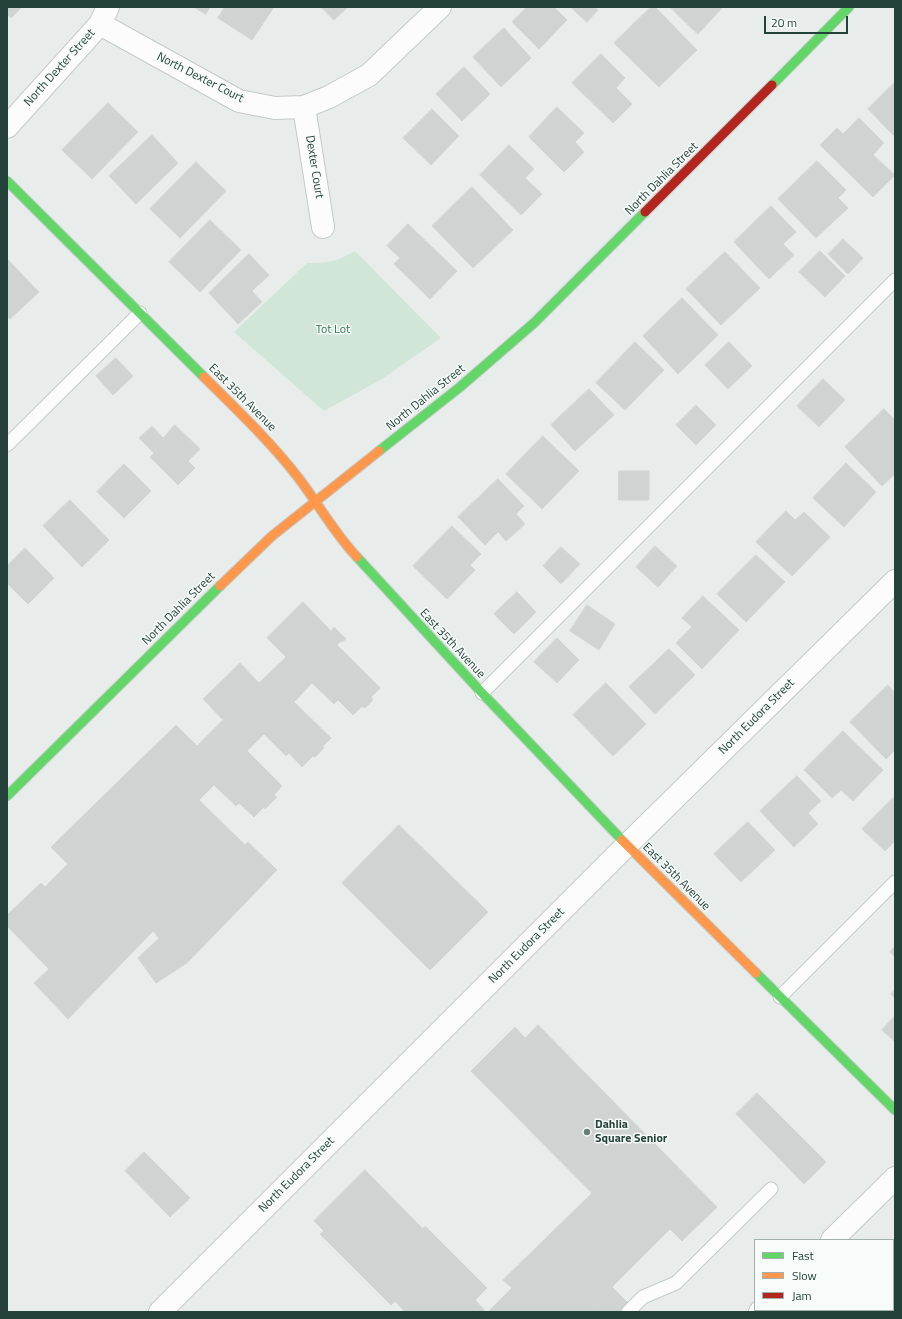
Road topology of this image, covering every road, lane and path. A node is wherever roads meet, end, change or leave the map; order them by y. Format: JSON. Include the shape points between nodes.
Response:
{"nodes":[{"id":1,"x":440,"y":7,"type":"edge"},
{"id":2,"x":849,"y":7,"type":"edge"},
{"id":3,"x":104,"y":16,"type":"edge"},
{"id":4,"x":304,"y":107,"type":"junction"},
{"id":5,"x":7,"y":127,"type":"edge"},
{"id":6,"x":7,"y":181,"type":"edge"},
{"id":7,"x":323,"y":227,"type":"dead end"},
{"id":8,"x":895,"y":280,"type":"edge"},
{"id":9,"x":140,"y":313,"type":"junction"},
{"id":10,"x":7,"y":445,"type":"edge"},
{"id":11,"x":315,"y":502,"type":"junction"},
{"id":12,"x":895,"y":581,"type":"edge"},
{"id":13,"x":482,"y":693,"type":"junction"},
{"id":14,"x":7,"y":796,"type":"edge"},
{"id":15,"x":627,"y":845,"type":"junction"},
{"id":16,"x":895,"y":882,"type":"edge"},
{"id":17,"x":780,"y":996,"type":"junction"},
{"id":18,"x":895,"y":1110,"type":"edge"},
{"id":19,"x":895,"y":1178,"type":"edge"},
{"id":20,"x":771,"y":1190,"type":"dead end"},
{"id":21,"x":833,"y":1239,"type":"edge"},
{"id":22,"x":160,"y":1312,"type":"edge"},
{"id":23,"x":628,"y":1312,"type":"edge"}],
"edges":[{"from":1,"to":4,"type":"street","name":"North Dexter Court","via":[[369,74],[329,97]]},
{"from":2,"to":11,"type":"street","name":"North Dahlia Street","via":[[534,323],[460,387]]},
{"from":3,"to":4,"type":"street","name":"North Dexter Court","via":[[239,101],[275,108]]},
{"from":3,"to":5,"type":"street","name":"North Dexter Street"},
{"from":4,"to":7,"type":"street","name":"Dexter Court"},
{"from":6,"to":9,"type":"street","name":"East 35th Avenue"},
{"from":8,"to":13,"type":"lane"},
{"from":9,"to":10,"type":"lane"},
{"from":9,"to":11,"type":"street","name":"East 35th Avenue","via":[[268,441]]},
{"from":11,"to":13,"type":"street","name":"East 35th Avenue","via":[[356,556]]},
{"from":11,"to":14,"type":"street","name":"North Dahlia Street","via":[[272,536],[235,571]]},
{"from":12,"to":15,"type":"street","name":"North Eudora Street"},
{"from":13,"to":15,"type":"street","name":"East 35th Avenue"},
{"from":15,"to":17,"type":"street","name":"East 35th Avenue"},
{"from":15,"to":22,"type":"street","name":"North Eudora Street"},
{"from":16,"to":17,"type":"lane"},
{"from":17,"to":18,"type":"street","name":"East 35th Avenue"},
{"from":19,"to":21,"type":"street"},
{"from":20,"to":23,"type":"lane","via":[[676,1284],[643,1297]]}]}
